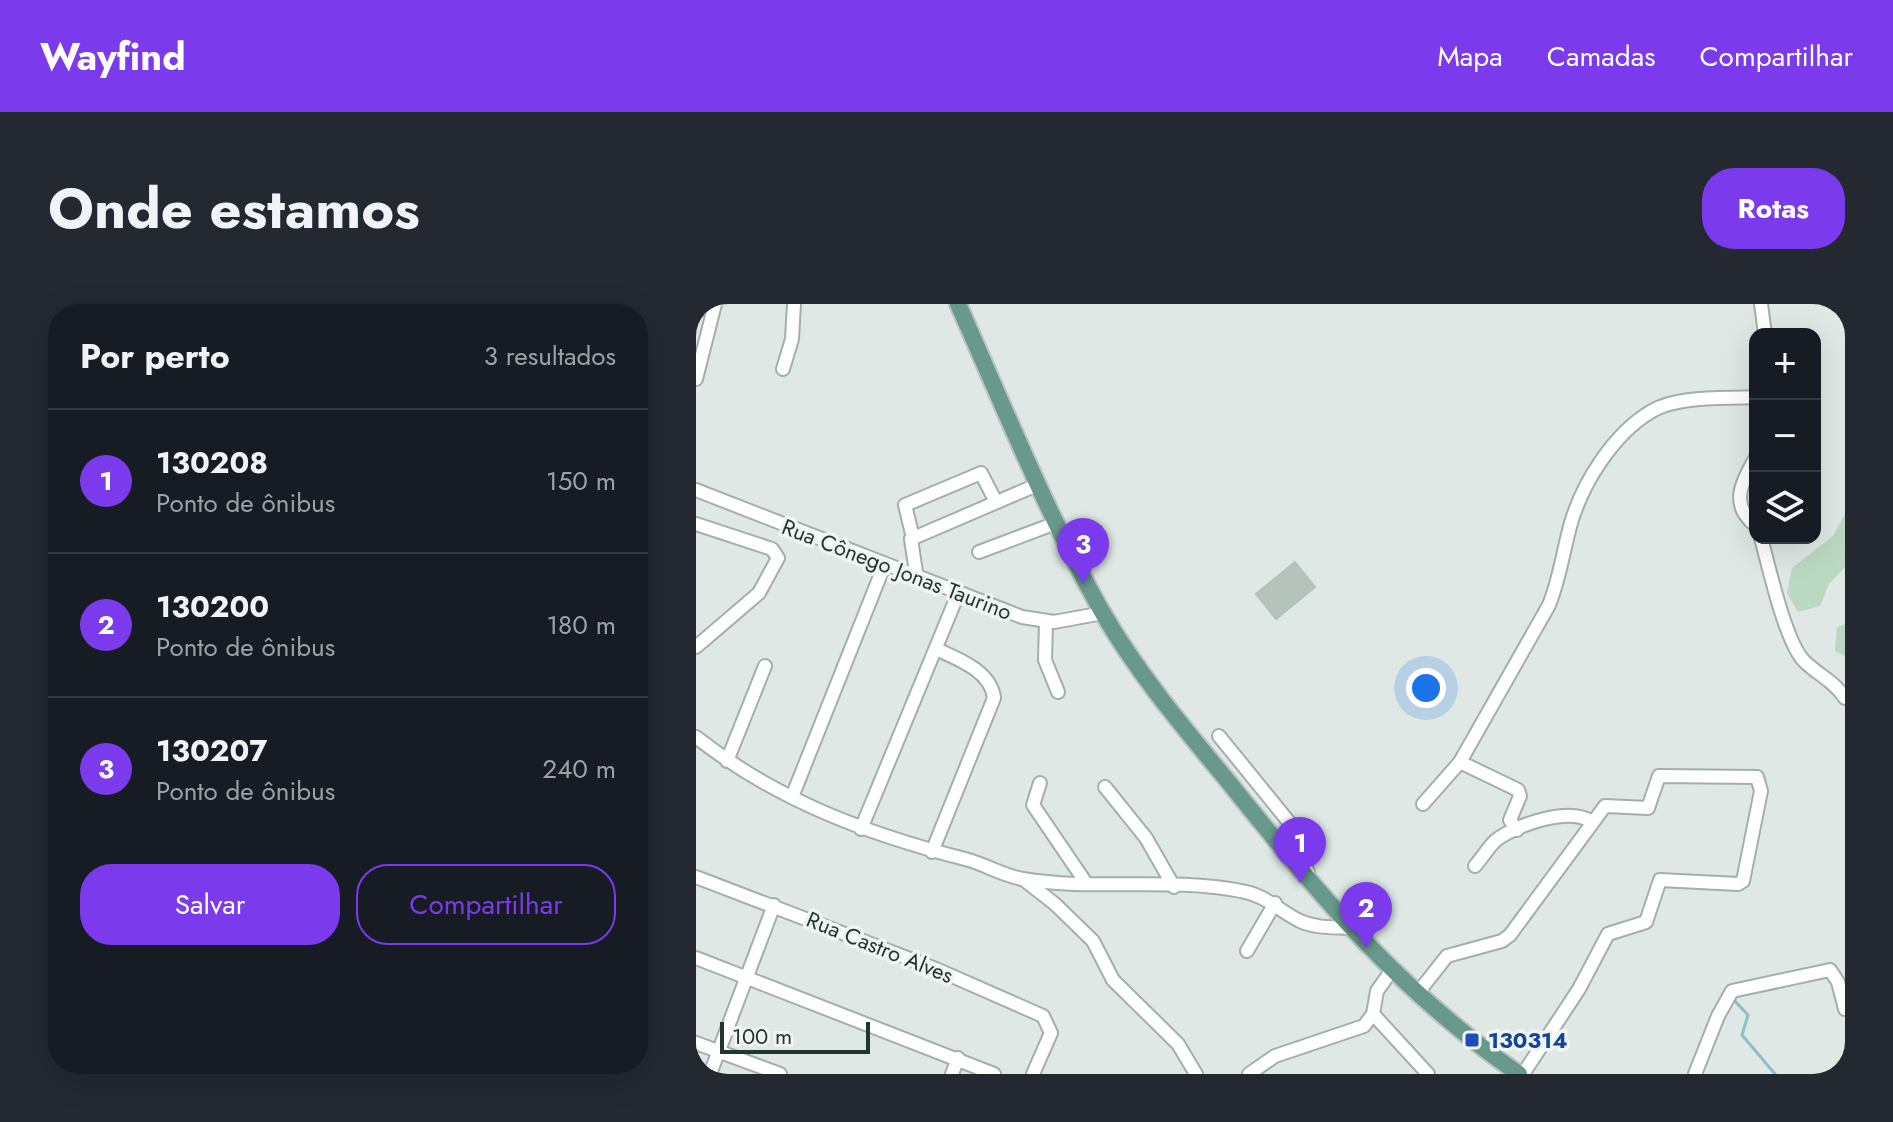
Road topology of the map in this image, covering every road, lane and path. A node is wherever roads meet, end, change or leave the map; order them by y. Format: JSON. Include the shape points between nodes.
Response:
{"nodes":[{"id":1,"x":715,"y":304,"type":"edge"},
{"id":2,"x":794,"y":304,"type":"edge"},
{"id":3,"x":958,"y":304,"type":"edge"},
{"id":4,"x":1761,"y":304,"type":"edge"},
{"id":5,"x":1764,"y":328,"type":"edge"},
{"id":6,"x":783,"y":369,"type":"dead end"},
{"id":7,"x":697,"y":370,"type":"edge"},
{"id":8,"x":1749,"y":398,"type":"edge"},
{"id":9,"x":1749,"y":470,"type":"edge"},
{"id":10,"x":1039,"y":484,"type":"junction"},
{"id":11,"x":696,"y":490,"type":"edge"},
{"id":12,"x":996,"y":502,"type":"junction"},
{"id":13,"x":1749,"y":520,"type":"edge"},
{"id":14,"x":1056,"y":523,"type":"junction"},
{"id":15,"x":696,"y":524,"type":"edge"},
{"id":16,"x":913,"y":538,"type":"junction"},
{"id":17,"x":1763,"y":544,"type":"edge"},
{"id":18,"x":979,"y":552,"type":"dead end"},
{"id":19,"x":884,"y":566,"type":"junction"},
{"id":20,"x":917,"y":579,"type":"junction"},
{"id":21,"x":958,"y":594,"type":"junction"},
{"id":22,"x":1103,"y":613,"type":"junction"},
{"id":23,"x":1046,"y":622,"type":"junction"},
{"id":24,"x":696,"y":647,"type":"edge"},
{"id":25,"x":936,"y":649,"type":"junction"},
{"id":26,"x":765,"y":666,"type":"dead end"},
{"id":27,"x":1058,"y":692,"type":"dead end"},
{"id":28,"x":1845,"y":698,"type":"edge"},
{"id":29,"x":1219,"y":736,"type":"dead end"},
{"id":30,"x":696,"y":737,"type":"edge"},
{"id":31,"x":727,"y":761,"type":"junction"},
{"id":32,"x":1460,"y":762,"type":"junction"},
{"id":33,"x":1040,"y":783,"type":"dead end"},
{"id":34,"x":1105,"y":787,"type":"dead end"},
{"id":35,"x":792,"y":797,"type":"junction"},
{"id":36,"x":1423,"y":804,"type":"dead end"},
{"id":37,"x":1592,"y":822,"type":"junction"},
{"id":38,"x":861,"y":829,"type":"junction"},
{"id":39,"x":1517,"y":830,"type":"junction"},
{"id":40,"x":932,"y":852,"type":"junction"},
{"id":41,"x":1475,"y":866,"type":"dead end"},
{"id":42,"x":696,"y":877,"type":"edge"},
{"id":43,"x":1023,"y":879,"type":"junction"},
{"id":44,"x":1086,"y":883,"type":"junction"},
{"id":45,"x":1311,"y":883,"type":"junction"},
{"id":46,"x":1174,"y":887,"type":"junction"},
{"id":47,"x":1275,"y":903,"type":"junction"},
{"id":48,"x":774,"y":905,"type":"junction"},
{"id":49,"x":1348,"y":928,"type":"junction"},
{"id":50,"x":1247,"y":951,"type":"dead end"},
{"id":51,"x":696,"y":958,"type":"edge"},
{"id":52,"x":1392,"y":970,"type":"junction"},
{"id":53,"x":747,"y":977,"type":"junction"},
{"id":54,"x":1417,"y":994,"type":"junction"},
{"id":55,"x":1845,"y":1009,"type":"edge"},
{"id":56,"x":1373,"y":1014,"type":"junction"},
{"id":57,"x":696,"y":1043,"type":"edge"},
{"id":58,"x":718,"y":1052,"type":"junction"},
{"id":59,"x":958,"y":1058,"type":"junction"},
{"id":60,"x":710,"y":1074,"type":"edge"},
{"id":61,"x":780,"y":1074,"type":"edge"},
{"id":62,"x":952,"y":1074,"type":"edge"},
{"id":63,"x":994,"y":1074,"type":"edge"},
{"id":64,"x":1033,"y":1074,"type":"edge"},
{"id":65,"x":1196,"y":1074,"type":"edge"},
{"id":66,"x":1249,"y":1074,"type":"edge"},
{"id":67,"x":1428,"y":1074,"type":"edge"},
{"id":68,"x":1521,"y":1074,"type":"edge"},
{"id":69,"x":1695,"y":1074,"type":"edge"}],
"edges":[{"from":1,"to":7,"type":"street"},
{"from":2,"to":6,"type":"street"},
{"from":3,"to":10,"type":"main road"},
{"from":4,"to":5,"type":"street"},
{"from":8,"to":32,"type":"street","via":[[1653,410],[1610,450],[1580,499],[1549,605]]},
{"from":9,"to":13,"type":"street","via":[[1739,498]]},
{"from":10,"to":12,"type":"street"},
{"from":10,"to":14,"type":"main road"},
{"from":11,"to":19,"type":"street","name":"Rua Cônego Jonas Taurino"},
{"from":12,"to":16,"type":"street"},
{"from":12,"to":16,"type":"street","via":[[981,473],[955,481],[905,505]]},
{"from":14,"to":18,"type":"street"},
{"from":14,"to":22,"type":"main road"},
{"from":15,"to":24,"type":"street","name":"Rua Cônego Jonas Taurino","via":[[778,555],[759,593]]},
{"from":16,"to":20,"type":"street"},
{"from":17,"to":28,"type":"street","via":[[1793,644]]},
{"from":19,"to":20,"type":"street","name":"Rua Cônego Jonas Taurino"},
{"from":19,"to":35,"type":"street"},
{"from":20,"to":21,"type":"street","name":"Rua Cônego Jonas Taurino"},
{"from":21,"to":23,"type":"street","name":"Rua Cônego Jonas Taurino"},
{"from":21,"to":25,"type":"street"},
{"from":22,"to":23,"type":"street","name":"Rua Cônego Jonas Taurino"},
{"from":22,"to":45,"type":"main road","via":[[1177,719]]},
{"from":23,"to":27,"type":"street","via":[[1045,660]]},
{"from":25,"to":38,"type":"street"},
{"from":25,"to":40,"type":"street","via":[[978,672],[994,698]]},
{"from":26,"to":31,"type":"street"},
{"from":29,"to":45,"type":"street","via":[[1293,827]]},
{"from":30,"to":31,"type":"street"},
{"from":31,"to":35,"type":"street"},
{"from":32,"to":36,"type":"street"},
{"from":32,"to":39,"type":"street","via":[[1518,790],[1510,820]]},
{"from":33,"to":44,"type":"street","via":[[1033,805]]},
{"from":34,"to":46,"type":"street","via":[[1146,838]]},
{"from":35,"to":38,"type":"street"},
{"from":37,"to":39,"type":"street","via":[[1565,817]]},
{"from":37,"to":54,"type":"street","via":[[1510,935],[1447,956]]},
{"from":37,"to":68,"type":"street","via":[[1608,805],[1648,808],[1659,776],[1757,777],[1760,784],[1747,877],[1738,884],[1660,880],[1646,922],[1608,934],[1579,989]]},
{"from":38,"to":40,"type":"street"},
{"from":39,"to":41,"type":"street","via":[[1494,842]]},
{"from":40,"to":43,"type":"street"},
{"from":42,"to":48,"type":"street","name":"Rua Castro Alves"},
{"from":43,"to":44,"type":"street"},
{"from":43,"to":65,"type":"street","via":[[1080,927],[1113,980],[1178,1044]]},
{"from":44,"to":46,"type":"street"},
{"from":45,"to":49,"type":"main road"},
{"from":46,"to":47,"type":"street","via":[[1239,890]]},
{"from":47,"to":49,"type":"street","via":[[1304,923]]},
{"from":47,"to":50,"type":"street"},
{"from":48,"to":53,"type":"street"},
{"from":48,"to":64,"type":"street","name":"Rua Castro Alves","via":[[1048,1020],[1051,1033]]},
{"from":49,"to":52,"type":"main road"},
{"from":51,"to":53,"type":"street"},
{"from":52,"to":54,"type":"main road"},
{"from":52,"to":56,"type":"street","via":[[1377,991]]},
{"from":53,"to":58,"type":"street"},
{"from":53,"to":59,"type":"street"},
{"from":54,"to":68,"type":"main road"},
{"from":55,"to":69,"type":"street","via":[[1830,970],[1732,991]]},
{"from":56,"to":66,"type":"street","via":[[1364,1026],[1275,1056]]},
{"from":56,"to":67,"type":"street"},
{"from":57,"to":58,"type":"street"},
{"from":58,"to":60,"type":"street"},
{"from":58,"to":61,"type":"street"},
{"from":59,"to":62,"type":"street"},
{"from":59,"to":63,"type":"street"}]}
